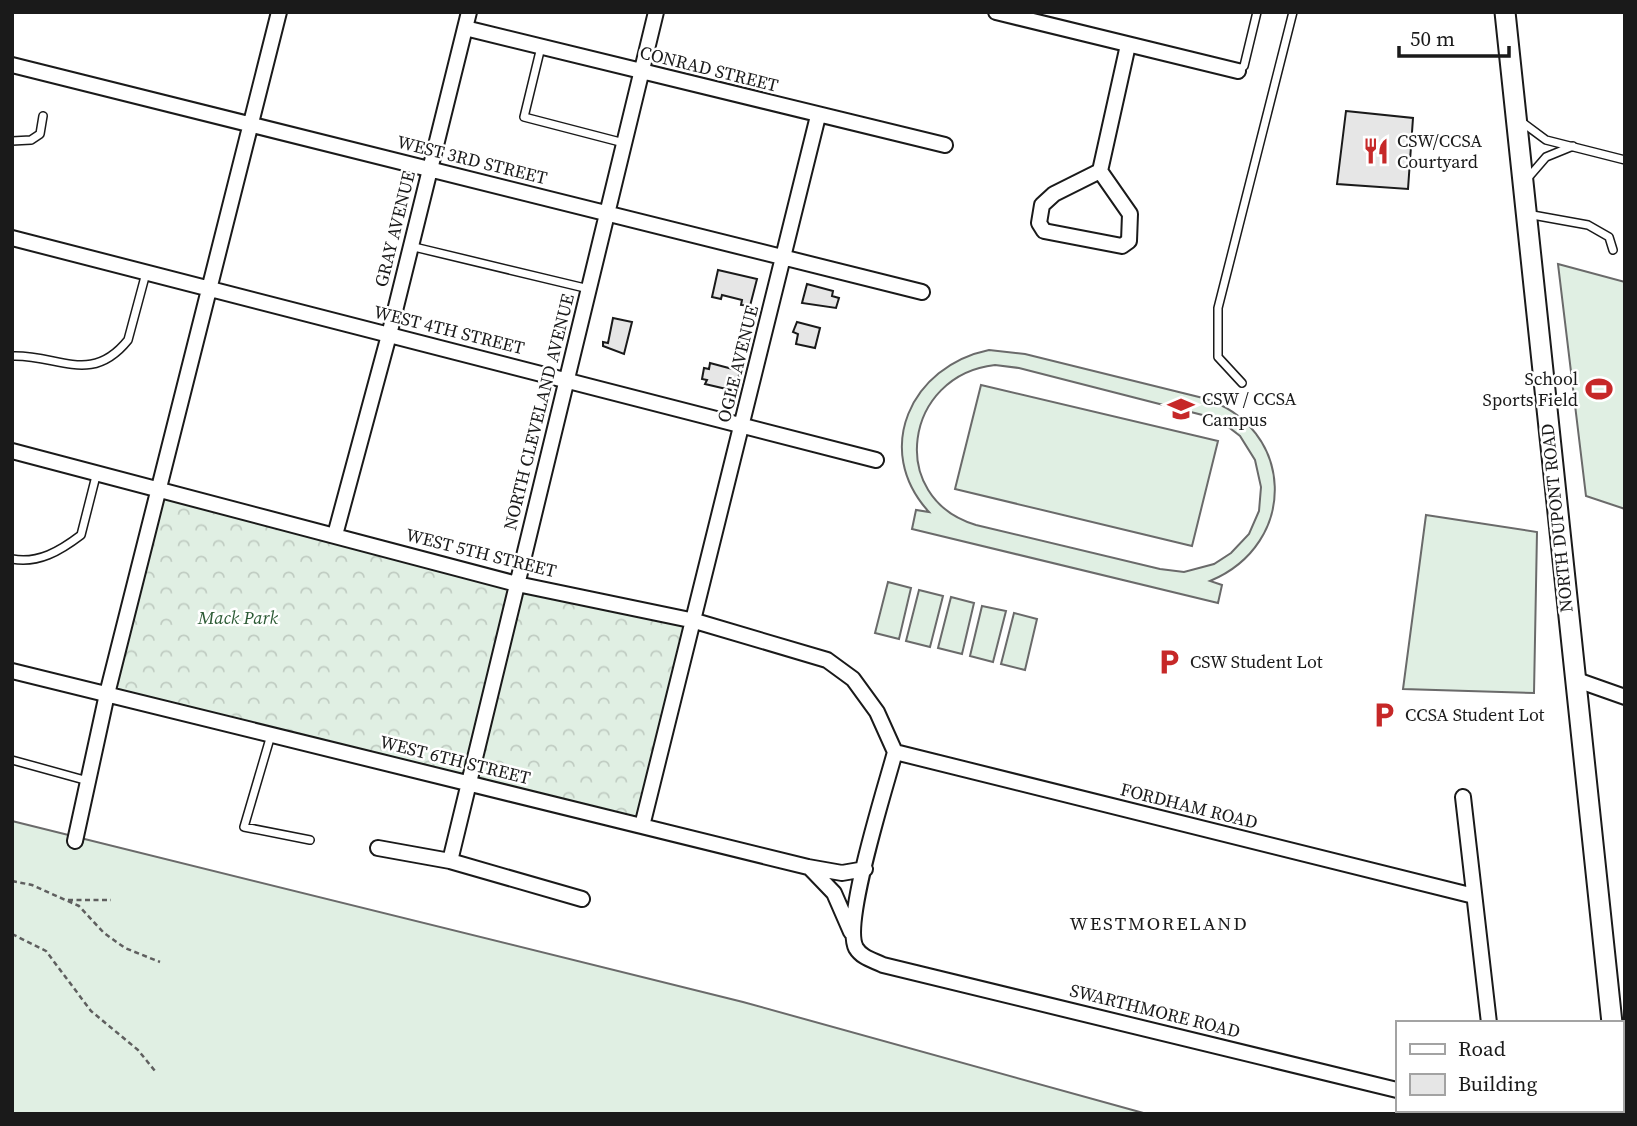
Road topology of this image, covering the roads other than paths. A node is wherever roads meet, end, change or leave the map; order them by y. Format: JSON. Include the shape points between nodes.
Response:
{"nodes":[{"id":1,"x":279,"y":12,"type":"edge"},
{"id":2,"x":469,"y":12,"type":"edge"},
{"id":3,"x":656,"y":12,"type":"edge"},
{"id":4,"x":996,"y":12,"type":"edge"},
{"id":5,"x":1257,"y":12,"type":"edge"},
{"id":6,"x":1293,"y":12,"type":"edge"},
{"id":7,"x":1504,"y":12,"type":"edge"},
{"id":8,"x":1012,"y":14,"type":"edge"},
{"id":9,"x":465,"y":28,"type":"junction"},
{"id":10,"x":1128,"y":45,"type":"junction"},
{"id":11,"x":541,"y":47,"type":"junction"},
{"id":12,"x":12,"y":65,"type":"edge"},
{"id":13,"x":1238,"y":71,"type":"joint"},
{"id":14,"x":641,"y":73,"type":"junction"},
{"id":15,"x":43,"y":116,"type":"dead end"},
{"id":16,"x":818,"y":116,"type":"junction"},
{"id":17,"x":1516,"y":117,"type":"junction"},
{"id":18,"x":251,"y":125,"type":"junction"},
{"id":19,"x":12,"y":141,"type":"edge"},
{"id":20,"x":624,"y":143,"type":"junction"},
{"id":21,"x":944,"y":145,"type":"dead end"},
{"id":22,"x":1574,"y":146,"type":"junction"},
{"id":23,"x":1625,"y":160,"type":"edge"},
{"id":24,"x":429,"y":169,"type":"junction"},
{"id":25,"x":1100,"y":171,"type":"junction"},
{"id":26,"x":1523,"y":184,"type":"junction"},
{"id":27,"x":607,"y":213,"type":"junction"},
{"id":28,"x":1526,"y":214,"type":"junction"},
{"id":29,"x":12,"y":239,"type":"edge"},
{"id":30,"x":410,"y":246,"type":"junction"},
{"id":31,"x":1613,"y":250,"type":"dead end"},
{"id":32,"x":784,"y":257,"type":"junction"},
{"id":33,"x":146,"y":272,"type":"junction"},
{"id":34,"x":212,"y":289,"type":"junction"},
{"id":35,"x":589,"y":289,"type":"junction"},
{"id":36,"x":922,"y":292,"type":"dead end"},
{"id":37,"x":389,"y":335,"type":"junction"},
{"id":38,"x":12,"y":356,"type":"edge"},
{"id":39,"x":567,"y":379,"type":"junction"},
{"id":40,"x":1242,"y":383,"type":"dead end"},
{"id":41,"x":742,"y":426,"type":"junction"},
{"id":42,"x":12,"y":451,"type":"edge"},
{"id":43,"x":876,"y":460,"type":"dead end"},
{"id":44,"x":97,"y":472,"type":"junction"},
{"id":45,"x":162,"y":488,"type":"junction"},
{"id":46,"x":335,"y":535,"type":"junction"},
{"id":47,"x":12,"y":559,"type":"edge"},
{"id":48,"x":517,"y":584,"type":"junction"},
{"id":49,"x":695,"y":621,"type":"junction"},
{"id":50,"x":12,"y":671,"type":"edge"},
{"id":51,"x":1574,"y":679,"type":"junction"},
{"id":52,"x":107,"y":694,"type":"junction"},
{"id":53,"x":1625,"y":697,"type":"edge"},
{"id":54,"x":271,"y":734,"type":"junction"},
{"id":55,"x":895,"y":752,"type":"junction"},
{"id":56,"x":12,"y":761,"type":"edge"},
{"id":57,"x":88,"y":781,"type":"junction"},
{"id":58,"x":469,"y":783,"type":"junction"},
{"id":59,"x":1462,"y":797,"type":"dead end"},
{"id":60,"x":642,"y":826,"type":"junction"},
{"id":61,"x":310,"y":840,"type":"dead end"},
{"id":62,"x":75,"y":841,"type":"dead end"},
{"id":63,"x":378,"y":848,"type":"dead end"},
{"id":64,"x":450,"y":861,"type":"junction"},
{"id":65,"x":808,"y":867,"type":"junction"},
{"id":66,"x":865,"y":869,"type":"junction"},
{"id":67,"x":1474,"y":897,"type":"junction"},
{"id":68,"x":582,"y":899,"type":"dead end"},
{"id":69,"x":852,"y":936,"type":"junction"},
{"id":70,"x":1489,"y":1021,"type":"edge"},
{"id":71,"x":1612,"y":1021,"type":"edge"},
{"id":72,"x":1396,"y":1090,"type":"edge"}],
"edges":[{"from":1,"to":18,"type":"street"},
{"from":2,"to":9,"type":"street","name":"GRAY AVENUE"},
{"from":3,"to":14,"type":"street","name":"NORTH CLEVELAND AVENUE"},
{"from":4,"to":8,"type":"street"},
{"from":5,"to":13,"type":"lane","via":[[1244,66]]},
{"from":6,"to":40,"type":"lane","via":[[1218,309],[1219,358]]},
{"from":7,"to":17,"type":"main road","name":"NORTH DUPONT ROAD"},
{"from":8,"to":10,"type":"street"},
{"from":9,"to":11,"type":"street","name":"CONRAD STREET"},
{"from":9,"to":24,"type":"street","name":"GRAY AVENUE"},
{"from":10,"to":13,"type":"street"},
{"from":10,"to":25,"type":"street"},
{"from":11,"to":14,"type":"street","name":"CONRAD STREET"},
{"from":11,"to":20,"type":"lane","via":[[524,117]]},
{"from":12,"to":18,"type":"street","name":"WEST 3RD STREET"},
{"from":14,"to":16,"type":"street","name":"CONRAD STREET"},
{"from":14,"to":20,"type":"street","name":"NORTH CLEVELAND AVENUE"},
{"from":15,"to":19,"type":"lane","via":[[40,134],[31,140]]},
{"from":16,"to":21,"type":"street","name":"CONRAD STREET"},
{"from":16,"to":32,"type":"street","name":"OGLE AVENUE"},
{"from":17,"to":22,"type":"lane","via":[[1546,140]]},
{"from":17,"to":26,"type":"main road","name":"NORTH DUPONT ROAD"},
{"from":18,"to":24,"type":"street","name":"WEST 3RD STREET"},
{"from":18,"to":34,"type":"street"},
{"from":20,"to":27,"type":"street","name":"NORTH CLEVELAND AVENUE"},
{"from":22,"to":23,"type":"lane"},
{"from":22,"to":26,"type":"lane","via":[[1546,157]]},
{"from":24,"to":27,"type":"street","name":"WEST 3RD STREET"},
{"from":24,"to":30,"type":"street","name":"GRAY AVENUE"},
{"from":25,"to":25,"type":"street","via":[[1130,214],[1129,241],[1122,246],[1044,231],[1039,223],[1042,205]]},
{"from":26,"to":28,"type":"main road","name":"NORTH DUPONT ROAD"},
{"from":27,"to":32,"type":"street","name":"WEST 3RD STREET"},
{"from":27,"to":35,"type":"street","name":"NORTH CLEVELAND AVENUE"},
{"from":28,"to":31,"type":"lane","via":[[1588,225],[1609,237]]},
{"from":28,"to":51,"type":"main road","name":"NORTH DUPONT ROAD"},
{"from":29,"to":33,"type":"street","name":"WEST 4TH STREET"},
{"from":30,"to":35,"type":"lane"},
{"from":30,"to":37,"type":"street","name":"GRAY AVENUE"},
{"from":32,"to":36,"type":"street","name":"WEST 3RD STREET"},
{"from":32,"to":41,"type":"street","name":"OGLE AVENUE"},
{"from":33,"to":34,"type":"street","name":"WEST 4TH STREET"},
{"from":33,"to":38,"type":"lane","via":[[131,331],[121,349],[94,365],[81,367]]},
{"from":34,"to":37,"type":"street","name":"WEST 4TH STREET"},
{"from":34,"to":45,"type":"street"},
{"from":35,"to":39,"type":"street","name":"NORTH CLEVELAND AVENUE"},
{"from":37,"to":39,"type":"street","name":"WEST 4TH STREET"},
{"from":37,"to":46,"type":"street","name":"GRAY AVENUE"},
{"from":39,"to":41,"type":"street","name":"WEST 4TH STREET"},
{"from":39,"to":48,"type":"street","name":"NORTH CLEVELAND AVENUE"},
{"from":41,"to":43,"type":"street","name":"WEST 4TH STREET"},
{"from":41,"to":49,"type":"street","name":"OGLE AVENUE"},
{"from":42,"to":44,"type":"street","name":"WEST 5TH STREET"},
{"from":44,"to":45,"type":"street","name":"WEST 5TH STREET"},
{"from":44,"to":47,"type":"lane","via":[[81,535],[28,563]]},
{"from":45,"to":46,"type":"street","name":"WEST 5TH STREET"},
{"from":45,"to":52,"type":"street"},
{"from":46,"to":48,"type":"street","name":"WEST 5TH STREET"},
{"from":48,"to":49,"type":"street","name":"WEST 5TH STREET"},
{"from":48,"to":58,"type":"street","name":"NORTH CLEVELAND AVENUE"},
{"from":49,"to":55,"type":"street","name":"WEST 5TH STREET","via":[[827,660],[853,679],[877,712]]},
{"from":49,"to":60,"type":"street","name":"OGLE AVENUE"},
{"from":50,"to":52,"type":"street","name":"WEST 6TH STREET"},
{"from":51,"to":53,"type":"street"},
{"from":51,"to":71,"type":"main road","name":"NORTH DUPONT ROAD"},
{"from":52,"to":54,"type":"street","name":"WEST 6TH STREET"},
{"from":52,"to":57,"type":"street"},
{"from":54,"to":58,"type":"street","name":"WEST 6TH STREET"},
{"from":54,"to":61,"type":"lane","via":[[244,827]]},
{"from":55,"to":66,"type":"street"},
{"from":55,"to":67,"type":"street","name":"FORDHAM ROAD"},
{"from":56,"to":57,"type":"lane"},
{"from":57,"to":62,"type":"street"},
{"from":58,"to":60,"type":"street","name":"WEST 6TH STREET"},
{"from":58,"to":64,"type":"street","name":"NORTH CLEVELAND AVENUE"},
{"from":59,"to":67,"type":"street"},
{"from":60,"to":65,"type":"street","name":"WEST 6TH STREET"},
{"from":63,"to":64,"type":"street"},
{"from":64,"to":68,"type":"street"},
{"from":65,"to":66,"type":"street","name":"WEST 6TH STREET","via":[[842,873]]},
{"from":65,"to":69,"type":"street","via":[[834,893]]},
{"from":66,"to":69,"type":"street","via":[[855,901]]},
{"from":67,"to":70,"type":"street"},
{"from":69,"to":72,"type":"street","name":"SWARTHMORE ROAD","via":[[864,957],[904,970]]}]}
